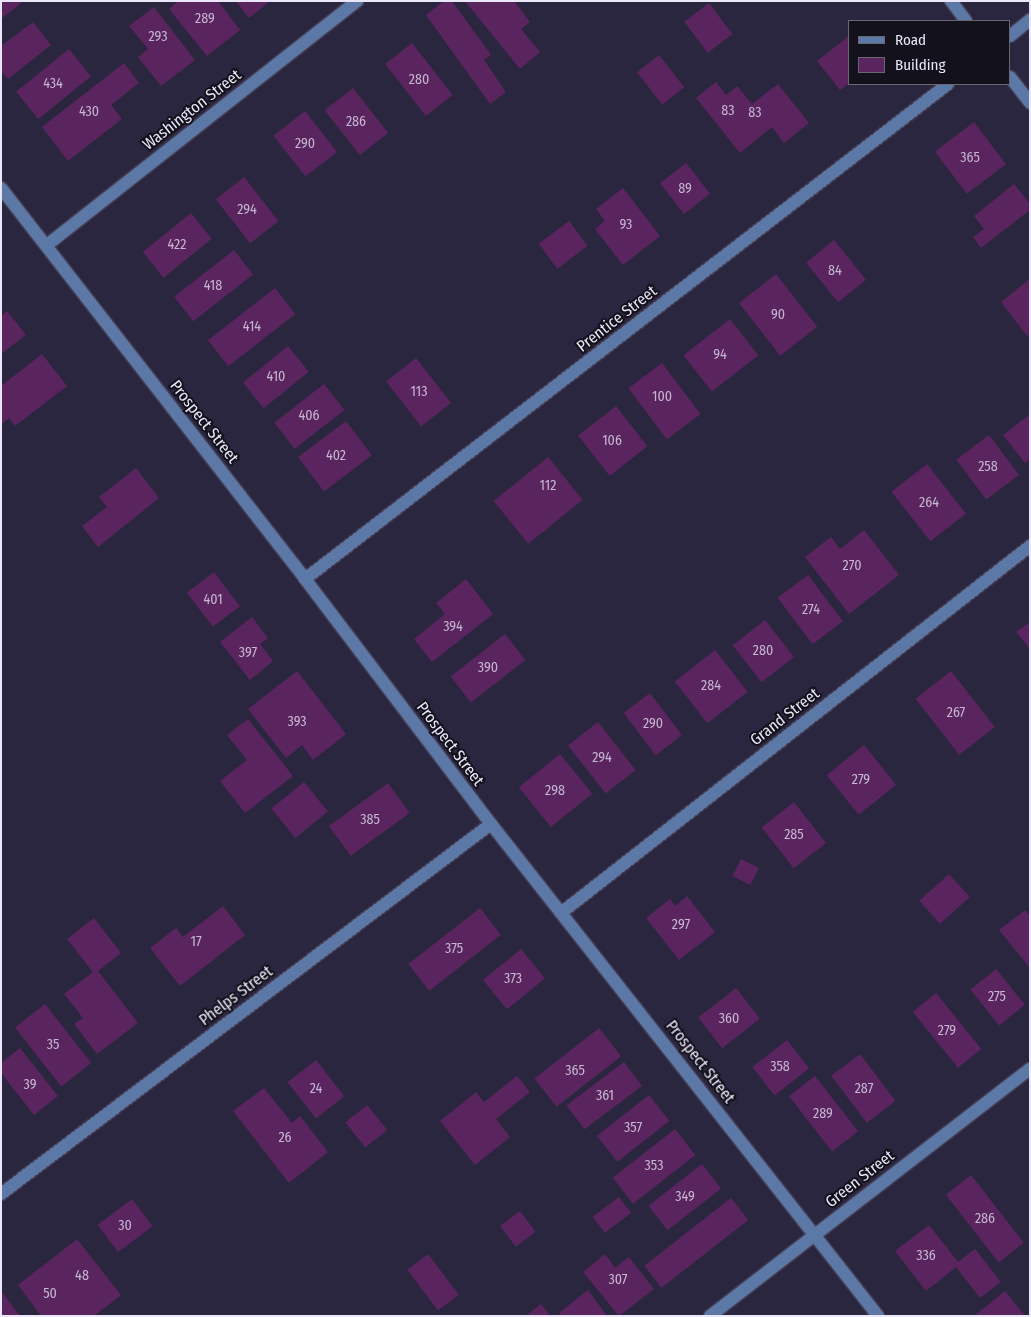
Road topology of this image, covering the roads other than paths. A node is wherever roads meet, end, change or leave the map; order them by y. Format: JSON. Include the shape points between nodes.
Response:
{"nodes":[{"id":1,"x":357,"y":1,"type":"edge"},
{"id":2,"x":951,"y":1,"type":"edge"},
{"id":3,"x":965,"y":20,"type":"edge"},
{"id":4,"x":1030,"y":20,"type":"edge"},
{"id":5,"x":1011,"y":35,"type":"edge"},
{"id":6,"x":1011,"y":78,"type":"edge"},
{"id":7,"x":947,"y":85,"type":"edge"},
{"id":8,"x":1030,"y":103,"type":"edge"},
{"id":9,"x":1,"y":188,"type":"edge"},
{"id":10,"x":47,"y":245,"type":"junction"},
{"id":11,"x":1030,"y":546,"type":"edge"},
{"id":12,"x":305,"y":579,"type":"junction"},
{"id":13,"x":490,"y":824,"type":"junction"},
{"id":14,"x":561,"y":913,"type":"junction"},
{"id":15,"x":1030,"y":1069,"type":"edge"},
{"id":16,"x":1,"y":1194,"type":"edge"},
{"id":17,"x":815,"y":1235,"type":"junction"},
{"id":18,"x":710,"y":1316,"type":"edge"},
{"id":19,"x":878,"y":1316,"type":"edge"}],
"edges":[{"from":1,"to":10,"type":"street","name":"Washington Street"},
{"from":2,"to":3,"type":"street"},
{"from":4,"to":5,"type":"street"},
{"from":6,"to":8,"type":"street"},
{"from":7,"to":12,"type":"street","name":"Prentice Street"},
{"from":9,"to":10,"type":"street","name":"Prospect Street"},
{"from":10,"to":12,"type":"street","name":"Prospect Street"},
{"from":11,"to":14,"type":"street","name":"Grand Street"},
{"from":12,"to":13,"type":"street","name":"Prospect Street"},
{"from":13,"to":14,"type":"street","name":"Prospect Street"},
{"from":13,"to":16,"type":"street","name":"Phelps Street"},
{"from":14,"to":17,"type":"street","name":"Prospect Street"},
{"from":15,"to":17,"type":"street","name":"Green Street"},
{"from":17,"to":18,"type":"street","name":"Green Street"},
{"from":17,"to":19,"type":"street","name":"Prospect Street"}]}
